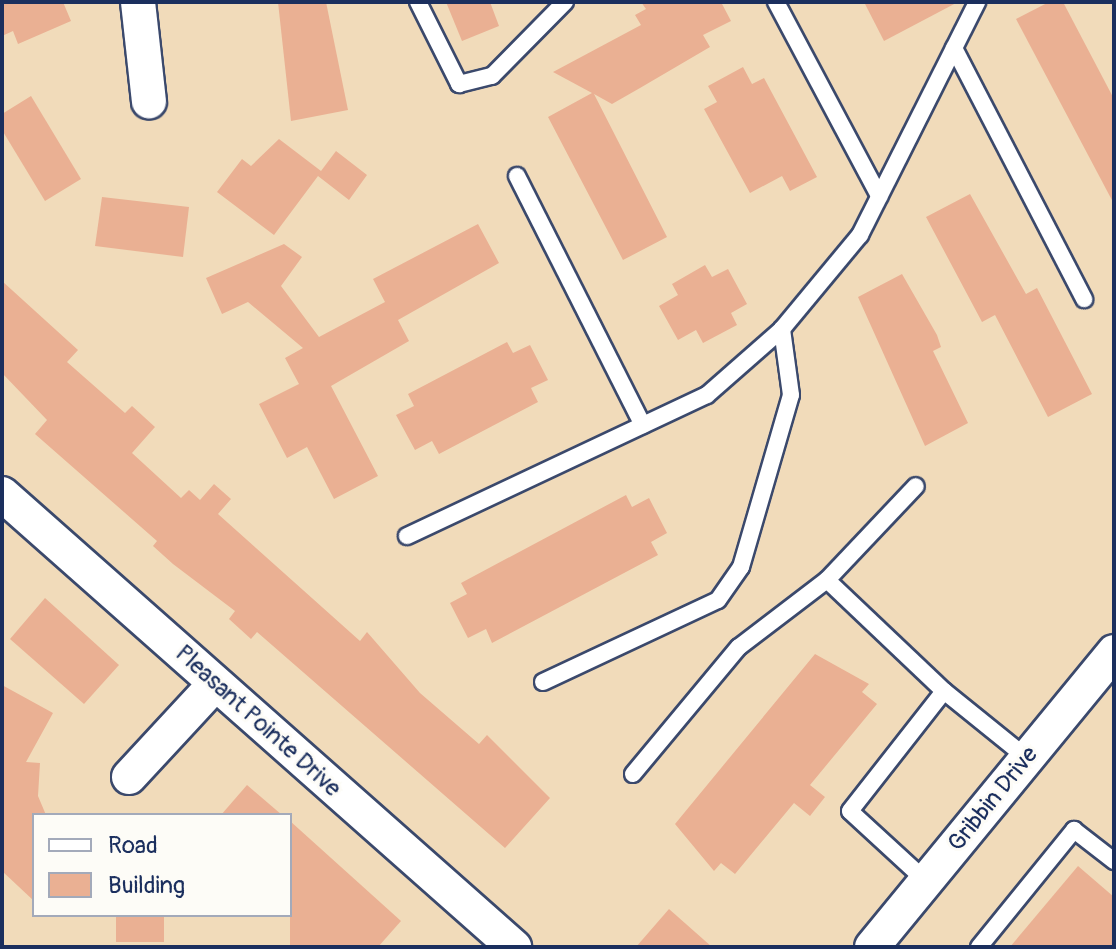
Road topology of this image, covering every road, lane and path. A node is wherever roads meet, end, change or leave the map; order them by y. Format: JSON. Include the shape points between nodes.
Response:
{"nodes":[{"id":1,"x":138,"y":2,"type":"edge"},
{"id":2,"x":418,"y":2,"type":"edge"},
{"id":3,"x":565,"y":2,"type":"edge"},
{"id":4,"x":776,"y":2,"type":"edge"},
{"id":5,"x":977,"y":2,"type":"edge"},
{"id":6,"x":954,"y":48,"type":"junction"},
{"id":7,"x":149,"y":101,"type":"dead end"},
{"id":8,"x":517,"y":176,"type":"dead end"},
{"id":9,"x":879,"y":196,"type":"junction"},
{"id":10,"x":1084,"y":299,"type":"dead end"},
{"id":11,"x":782,"y":329,"type":"junction"},
{"id":12,"x":643,"y":425,"type":"junction"},
{"id":13,"x":916,"y":486,"type":"dead end"},
{"id":14,"x":2,"y":494,"type":"edge"},
{"id":15,"x":407,"y":536,"type":"dead end"},
{"id":16,"x":827,"y":580,"type":"junction"},
{"id":17,"x":1114,"y":652,"type":"edge"},
{"id":18,"x":543,"y":682,"type":"dead end"},
{"id":19,"x":215,"y":684,"type":"junction"},
{"id":20,"x":944,"y":691,"type":"junction"},
{"id":21,"x":1027,"y":758,"type":"junction"},
{"id":22,"x":633,"y":774,"type":"dead end"},
{"id":23,"x":129,"y":777,"type":"dead end"},
{"id":24,"x":1114,"y":861,"type":"edge"},
{"id":25,"x":926,"y":881,"type":"junction"},
{"id":26,"x":514,"y":947,"type":"edge"},
{"id":27,"x":872,"y":947,"type":"edge"},
{"id":28,"x":979,"y":947,"type":"edge"}],
"edges":[{"from":1,"to":7,"type":"street"},
{"from":2,"to":3,"type":"lane","via":[[459,84],[492,76]]},
{"from":4,"to":9,"type":"lane"},
{"from":5,"to":6,"type":"lane"},
{"from":6,"to":9,"type":"lane"},
{"from":6,"to":10,"type":"lane"},
{"from":8,"to":12,"type":"lane"},
{"from":9,"to":11,"type":"lane","via":[[860,235]]},
{"from":11,"to":12,"type":"lane","via":[[707,395]]},
{"from":11,"to":18,"type":"lane","via":[[791,395],[741,567],[718,600]]},
{"from":12,"to":15,"type":"lane"},
{"from":13,"to":16,"type":"lane"},
{"from":14,"to":19,"type":"street","name":"Pleasant Pointe Drive"},
{"from":16,"to":20,"type":"lane"},
{"from":16,"to":22,"type":"lane","via":[[739,647]]},
{"from":17,"to":21,"type":"street","name":"Gribbin Drive"},
{"from":19,"to":23,"type":"street"},
{"from":19,"to":26,"type":"street","name":"Pleasant Pointe Drive"},
{"from":20,"to":21,"type":"lane"},
{"from":20,"to":25,"type":"lane","via":[[850,811]]},
{"from":21,"to":25,"type":"street","name":"Gribbin Drive"},
{"from":24,"to":28,"type":"lane","via":[[1074,830]]},
{"from":25,"to":27,"type":"street","name":"Gribbin Drive"}]}
